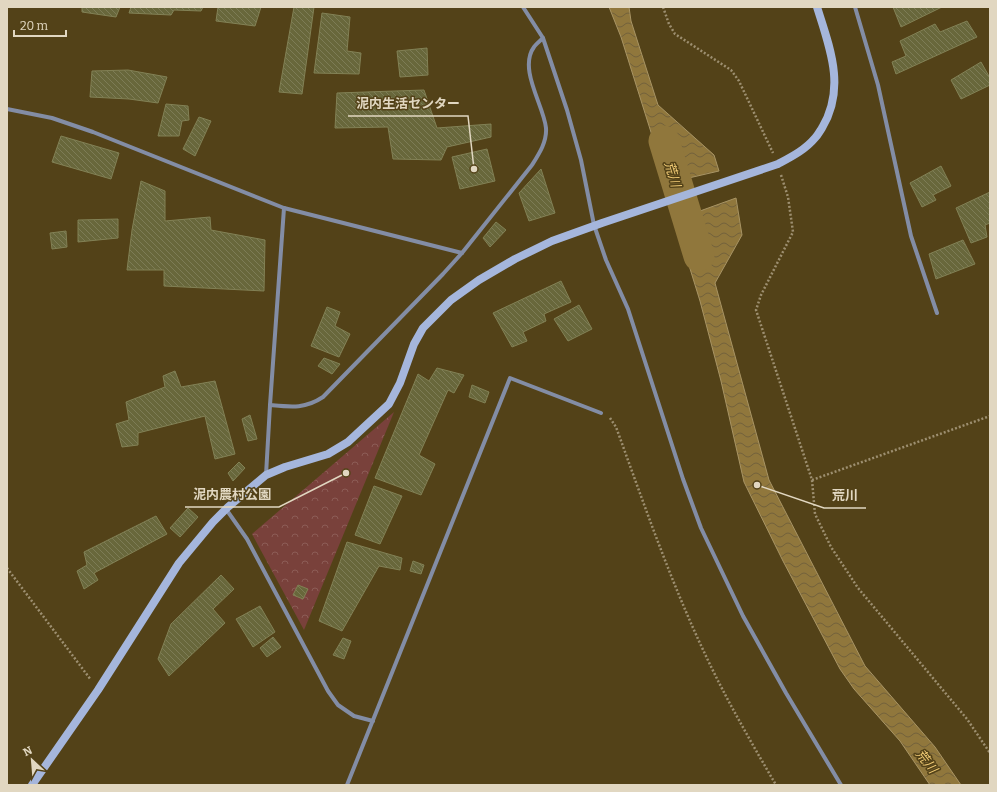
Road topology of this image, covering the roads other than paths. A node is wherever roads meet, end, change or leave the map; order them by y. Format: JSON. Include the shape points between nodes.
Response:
{"nodes":[{"id":1,"x":523,"y":7,"type":"edge"},
{"id":2,"x":818,"y":7,"type":"edge"},
{"id":3,"x":855,"y":7,"type":"edge"},
{"id":4,"x":543,"y":38,"type":"junction"},
{"id":5,"x":7,"y":110,"type":"edge"},
{"id":6,"x":284,"y":208,"type":"junction"},
{"id":7,"x":598,"y":224,"type":"junction"},
{"id":8,"x":462,"y":253,"type":"junction"},
{"id":9,"x":937,"y":313,"type":"dead end"},
{"id":10,"x":270,"y":405,"type":"junction"},
{"id":11,"x":602,"y":413,"type":"road end"},
{"id":12,"x":266,"y":476,"type":"junction"},
{"id":13,"x":226,"y":508,"type":"junction"},
{"id":14,"x":372,"y":721,"type":"junction"},
{"id":15,"x":32,"y":785,"type":"edge"},
{"id":16,"x":347,"y":785,"type":"edge"},
{"id":17,"x":841,"y":785,"type":"edge"}],
"edges":[{"from":1,"to":4,"type":"street"},
{"from":2,"to":7,"type":"street","via":[[835,71],[835,96],[828,119],[816,138],[778,164]]},
{"from":3,"to":9,"type":"street","via":[[878,85],[912,236]]},
{"from":4,"to":7,"type":"street","via":[[567,110]]},
{"from":4,"to":8,"type":"street","via":[[533,48],[530,58],[530,74],[546,128],[541,151]]},
{"from":5,"to":6,"type":"street","via":[[52,118],[93,132]]},
{"from":6,"to":8,"type":"street"},
{"from":6,"to":10,"type":"street"},
{"from":7,"to":12,"type":"street","via":[[552,241],[515,259],[451,300],[423,328],[389,404],[348,442],[328,454]]},
{"from":7,"to":17,"type":"street","via":[[606,260],[628,309],[701,528],[743,616]]},
{"from":8,"to":10,"type":"street","via":[[323,397],[302,406]]},
{"from":10,"to":12,"type":"street"},
{"from":11,"to":14,"type":"street","via":[[510,378]]},
{"from":12,"to":13,"type":"street"},
{"from":13,"to":14,"type":"street","via":[[246,539],[328,691],[338,705],[354,716]]},
{"from":13,"to":15,"type":"street","via":[[179,563],[98,690]]},
{"from":14,"to":16,"type":"street"}]}
